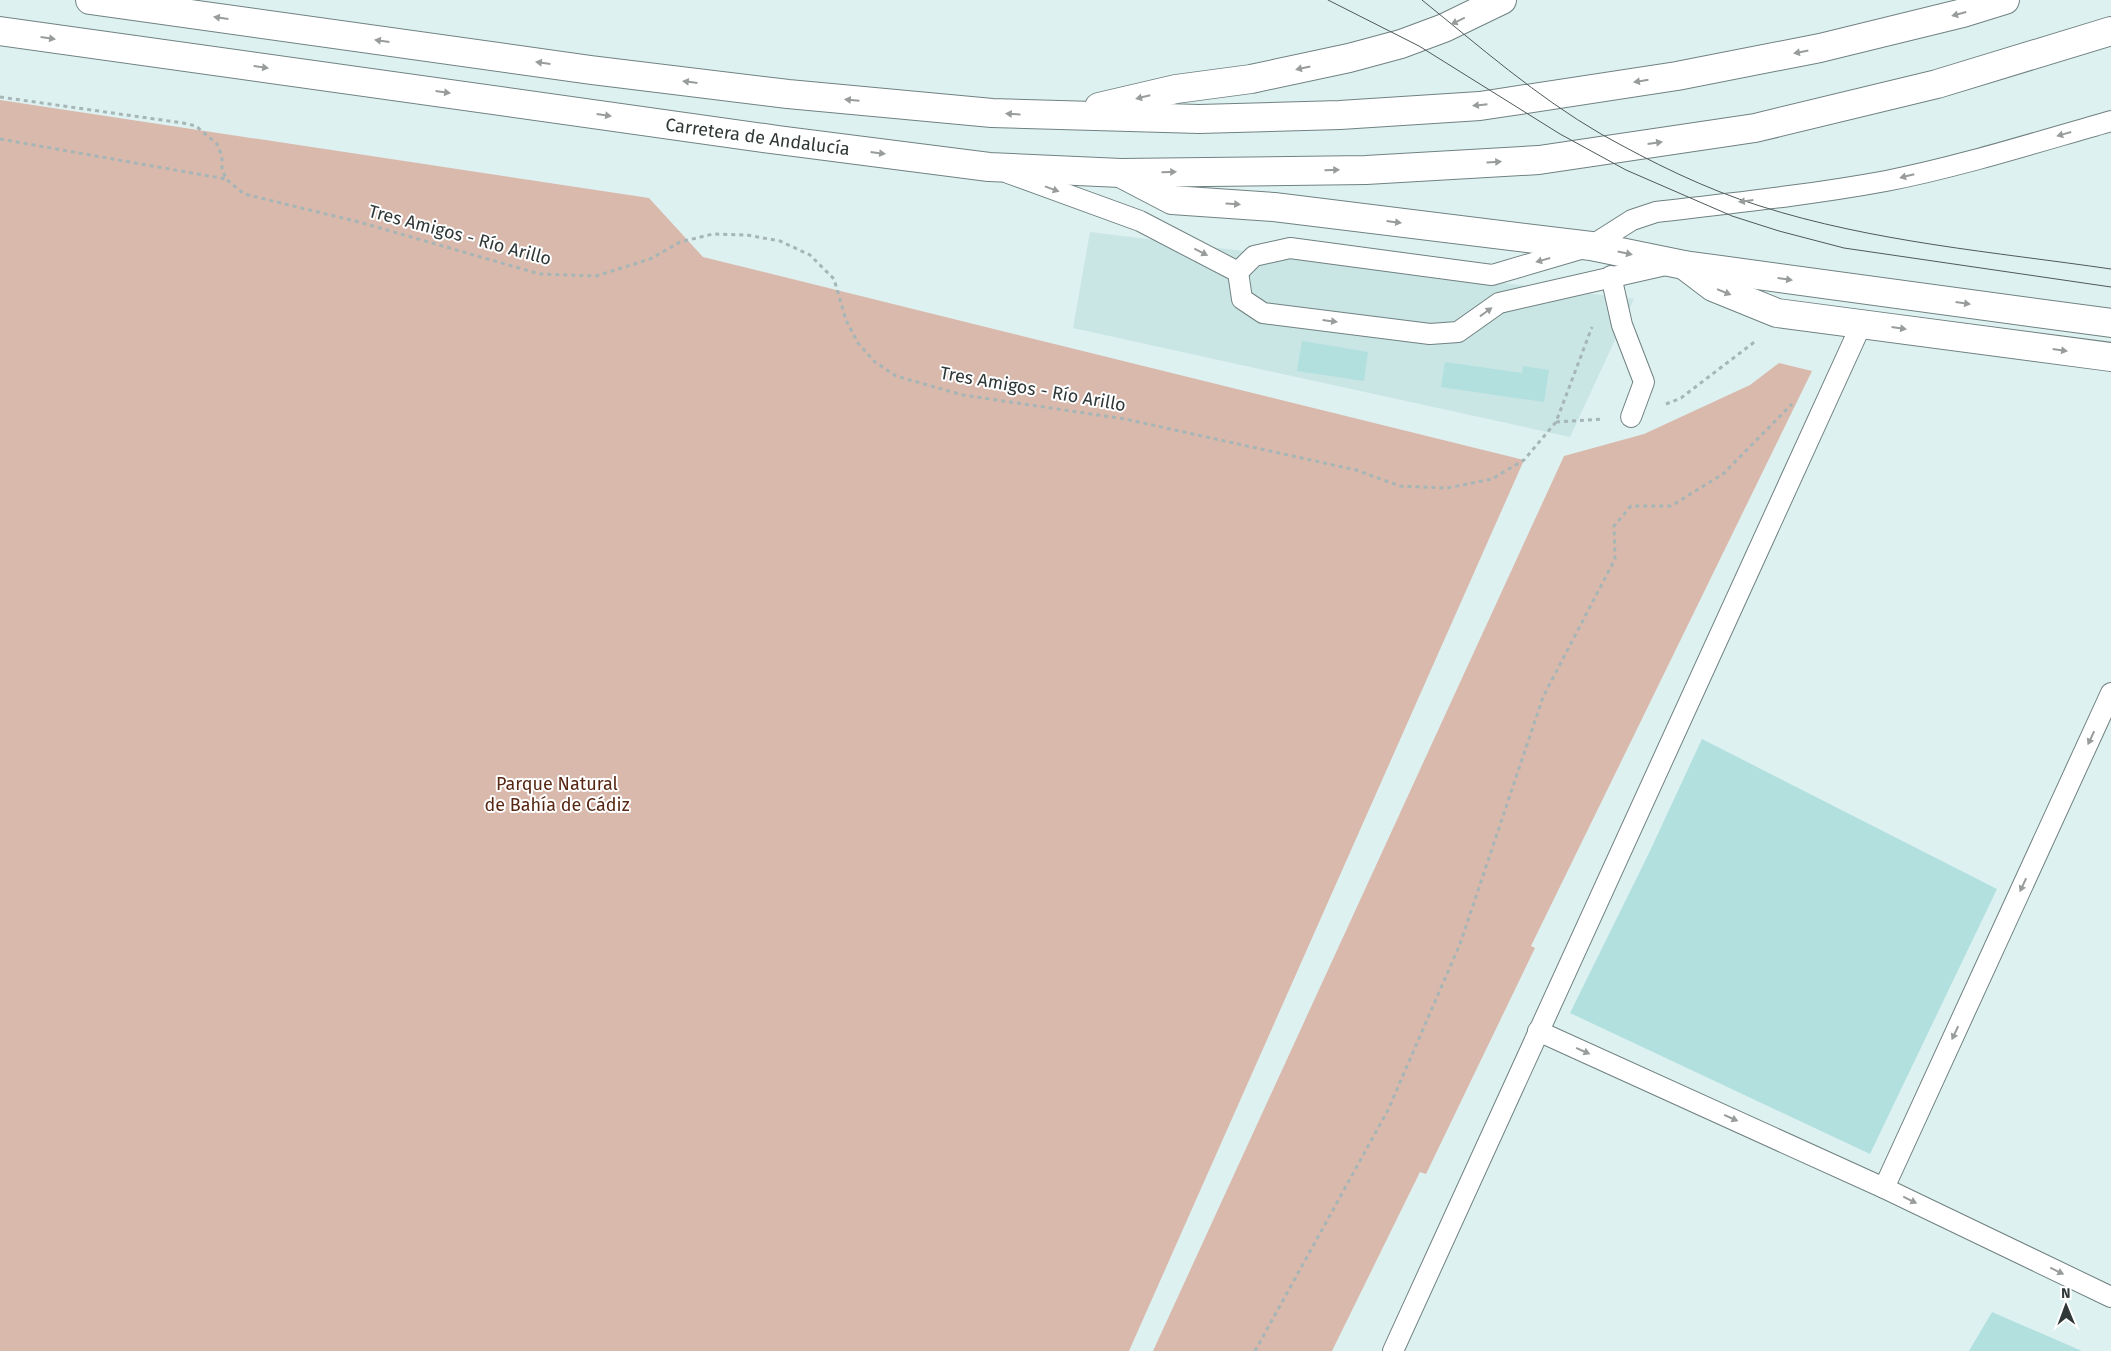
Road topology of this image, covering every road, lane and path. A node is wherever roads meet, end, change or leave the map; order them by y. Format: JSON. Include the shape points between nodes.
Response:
{"nodes":[{"id":1,"x":90,"y":0,"type":"edge"},
{"id":2,"x":1502,"y":0,"type":"edge"},
{"id":3,"x":2005,"y":0,"type":"edge"},
{"id":4,"x":2111,"y":30,"type":"edge"},
{"id":5,"x":0,"y":31,"type":"edge"},
{"id":6,"x":0,"y":97,"type":"edge"},
{"id":7,"x":1062,"y":116,"type":"junction"},
{"id":8,"x":2111,"y":121,"type":"edge"},
{"id":9,"x":0,"y":139,"type":"edge"},
{"id":10,"x":989,"y":167,"type":"junction"},
{"id":11,"x":1121,"y":173,"type":"junction"},
{"id":12,"x":226,"y":179,"type":"junction"},
{"id":13,"x":1591,"y":246,"type":"junction"},
{"id":14,"x":1679,"y":264,"type":"junction"},
{"id":15,"x":1238,"y":272,"type":"junction"},
{"id":16,"x":1611,"y":276,"type":"junction"},
{"id":17,"x":1789,"y":315,"type":"junction"},
{"id":18,"x":1594,"y":322,"type":"dead end"},
{"id":19,"x":1862,"y":323,"type":"junction"},
{"id":20,"x":2111,"y":323,"type":"edge"},
{"id":21,"x":2111,"y":357,"type":"edge"},
{"id":22,"x":1830,"y":392,"type":"junction"},
{"id":23,"x":1631,"y":417,"type":"junction"},
{"id":24,"x":1556,"y":422,"type":"junction"},
{"id":25,"x":2111,"y":693,"type":"edge"},
{"id":26,"x":1538,"y":1031,"type":"junction"},
{"id":27,"x":1884,"y":1188,"type":"junction"},
{"id":28,"x":2111,"y":1297,"type":"edge"},
{"id":29,"x":1255,"y":1351,"type":"edge"},
{"id":30,"x":1392,"y":1351,"type":"edge"}],
"edges":[{"from":7,"to":1,"type":"main road","one_way":true,"via":[[992,113],[788,94],[591,70]]},
{"from":2,"to":7,"type":"main road","one_way":true,"via":[[1444,28],[1358,56],[1251,79],[1176,89]]},
{"from":3,"to":7,"type":"main road","one_way":true,"via":[[1820,48],[1677,76],[1480,106],[1340,115],[1217,118]]},
{"from":11,"to":4,"type":"main road","name":"Carretera de Andalucía","one_way":true,"via":[[1375,169],[1538,160],[1656,143],[1754,128],[1927,86]]},
{"from":5,"to":10,"type":"main road","name":"Carretera de Andalucía","one_way":true},
{"from":6,"to":12,"type":"path","via":[[196,126],[217,144]]},
{"from":8,"to":13,"type":"lane","one_way":true,"via":[[1888,180],[1814,193],[1656,212],[1632,220]]},
{"from":9,"to":12,"type":"path"},
{"from":10,"to":11,"type":"main road","name":"Carretera de Andalucía"},
{"from":10,"to":15,"type":"lane","one_way":true,"via":[[1140,221]]},
{"from":11,"to":13,"type":"main road","one_way":true,"via":[[1172,200],[1274,207]]},
{"from":12,"to":24,"type":"path","name":"Tres Amigos - Río Arillo","via":[[244,194],[359,222],[540,274],[596,276],[650,259],[680,242],[713,234],[747,235],[780,241],[810,255],[834,279],[846,320],[858,343],[875,362],[896,376],[963,395],[1125,418],[1356,470],[1400,486],[1447,488],[1492,479],[1524,460]]},
{"from":13,"to":14,"type":"main road","one_way":true},
{"from":13,"to":15,"type":"lane","one_way":true,"via":[[1492,275],[1290,248],[1254,256]]},
{"from":14,"to":16,"type":"lane"},
{"from":14,"to":17,"type":"main road","one_way":true,"via":[[1713,287]]},
{"from":14,"to":20,"type":"main road","one_way":true},
{"from":15,"to":16,"type":"lane","one_way":true,"via":[[1242,299],[1263,313],[1430,334],[1458,332],[1498,303]]},
{"from":16,"to":23,"type":"lane","via":[[1622,325],[1644,382]]},
{"from":17,"to":19,"type":"main road"},
{"from":17,"to":23,"type":"path","via":[[1681,398]]},
{"from":18,"to":24,"type":"path","name":"Tres Amigos - Río Arillo"},
{"from":19,"to":21,"type":"main road","one_way":true},
{"from":19,"to":22,"type":"lane"},
{"from":22,"to":26,"type":"lane"},
{"from":22,"to":29,"type":"path","via":[[1798,398],[1723,474],[1686,497],[1671,506],[1631,506],[1614,526],[1615,559],[1543,697],[1460,944],[1388,1110]]},
{"from":23,"to":24,"type":"path"},
{"from":25,"to":27,"type":"lane","one_way":true},
{"from":26,"to":27,"type":"lane","one_way":true},
{"from":26,"to":30,"type":"lane"},
{"from":27,"to":28,"type":"lane","one_way":true}]}
